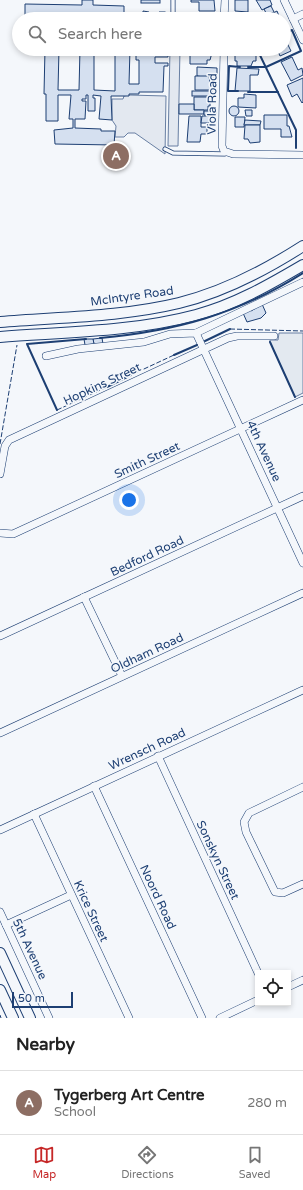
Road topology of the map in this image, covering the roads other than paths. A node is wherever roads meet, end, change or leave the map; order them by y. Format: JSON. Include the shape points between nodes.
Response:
{"nodes":[{"id":1,"x":173,"y":0,"type":"edge"},
{"id":2,"x":225,"y":0,"type":"edge"},
{"id":3,"x":284,"y":0,"type":"edge"},
{"id":4,"x":173,"y":12,"type":"edge"},
{"id":5,"x":224,"y":12,"type":"edge"},
{"id":6,"x":290,"y":12,"type":"edge"},
{"id":7,"x":303,"y":14,"type":"edge"},
{"id":8,"x":291,"y":15,"type":"edge"},
{"id":9,"x":293,"y":19,"type":"junction"},
{"id":10,"x":303,"y":40,"type":"edge"},
{"id":11,"x":224,"y":56,"type":"edge"},
{"id":12,"x":165,"y":149,"type":"dead end"},
{"id":13,"x":233,"y":154,"type":"junction"},
{"id":14,"x":303,"y":155,"type":"edge"},
{"id":15,"x":303,"y":246,"type":"edge"},
{"id":16,"x":303,"y":265,"type":"edge"},
{"id":17,"x":303,"y":282,"type":"edge"},
{"id":18,"x":0,"y":322,"type":"edge"},
{"id":19,"x":196,"y":333,"type":"junction"},
{"id":20,"x":274,"y":336,"type":"dead end"},
{"id":21,"x":0,"y":337,"type":"edge"},
{"id":22,"x":204,"y":349,"type":"junction"},
{"id":23,"x":46,"y":356,"type":"dead end"},
{"id":24,"x":303,"y":400,"type":"edge"},
{"id":25,"x":241,"y":429,"type":"junction"},
{"id":26,"x":0,"y":474,"type":"edge"},
{"id":27,"x":303,"y":496,"type":"edge"},
{"id":28,"x":278,"y":508,"type":"junction"},
{"id":29,"x":0,"y":533,"type":"edge"},
{"id":30,"x":303,"y":563,"type":"edge"},
{"id":31,"x":303,"y":593,"type":"edge"},
{"id":32,"x":84,"y":597,"type":"junction"},
{"id":33,"x":0,"y":636,"type":"edge"},
{"id":34,"x":122,"y":676,"type":"junction"},
{"id":35,"x":303,"y":690,"type":"edge"},
{"id":36,"x":0,"y":733,"type":"edge"},
{"id":37,"x":158,"y":756,"type":"junction"},
{"id":38,"x":94,"y":786,"type":"junction"},
{"id":39,"x":303,"y":787,"type":"edge"},
{"id":40,"x":34,"y":814,"type":"junction"},
{"id":41,"x":0,"y":830,"type":"edge"},
{"id":42,"x":303,"y":884,"type":"edge"},
{"id":43,"x":71,"y":895,"type":"junction"},
{"id":44,"x":0,"y":912,"type":"edge"},
{"id":45,"x":6,"y":925,"type":"junction"},
{"id":46,"x":0,"y":953,"type":"edge"},
{"id":47,"x":257,"y":970,"type":"edge"},
{"id":48,"x":303,"y":980,"type":"edge"},
{"id":49,"x":291,"y":986,"type":"edge"},
{"id":50,"x":0,"y":990,"type":"edge"},
{"id":51,"x":255,"y":1001,"type":"edge"},
{"id":52,"x":13,"y":1018,"type":"edge"},
{"id":53,"x":30,"y":1018,"type":"edge"},
{"id":54,"x":49,"y":1018,"type":"edge"},
{"id":55,"x":129,"y":1018,"type":"edge"},
{"id":56,"x":202,"y":1018,"type":"edge"},
{"id":57,"x":220,"y":1018,"type":"edge"}],
"edges":[{"from":1,"to":4,"type":"lane"},
{"from":2,"to":5,"type":"street"},
{"from":3,"to":6,"type":"street"},
{"from":7,"to":9,"type":"street"},
{"from":8,"to":9,"type":"street"},
{"from":9,"to":10,"type":"street"},
{"from":11,"to":13,"type":"street","name":"Viola Road","via":[[222,146],[226,152]]},
{"from":12,"to":13,"type":"lane","via":[[173,153]]},
{"from":13,"to":14,"type":"street"},
{"from":15,"to":18,"type":"main road","name":"McIntyre Road","via":[[253,276],[204,296],[156,308],[121,313]]},
{"from":16,"to":21,"type":"main road","via":[[248,295],[197,314],[154,324]]},
{"from":17,"to":19,"type":"street"},
{"from":19,"to":22,"type":"street","name":"4th Avenue"},
{"from":19,"to":23,"type":"street","via":[[170,334],[144,342],[78,349]]},
{"from":20,"to":22,"type":"street","name":"Hopkins Street","via":[[233,337]]},
{"from":22,"to":25,"type":"street","name":"4th Avenue"},
{"from":22,"to":26,"type":"street","name":"Hopkins Street","via":[[9,440],[5,446]]},
{"from":24,"to":25,"type":"street","name":"Smith Street"},
{"from":25,"to":28,"type":"street","name":"4th Avenue"},
{"from":25,"to":29,"type":"street","name":"Smith Street","via":[[13,534]]},
{"from":27,"to":28,"type":"street","name":"Bedford Road"},
{"from":28,"to":30,"type":"street","name":"4th Avenue"},
{"from":28,"to":32,"type":"street","name":"Bedford Road"},
{"from":31,"to":34,"type":"street","name":"Oldham Road"},
{"from":32,"to":33,"type":"street","name":"Bedford Road"},
{"from":32,"to":34,"type":"street"},
{"from":34,"to":36,"type":"street","name":"Oldham Road"},
{"from":35,"to":37,"type":"street","name":"Wrensch Road"},
{"from":37,"to":38,"type":"street","name":"Wrensch Road"},
{"from":37,"to":47,"type":"street","name":"Sonskyn Street"},
{"from":38,"to":40,"type":"street","name":"Wrensch Road"},
{"from":38,"to":56,"type":"street","name":"Noord Road"},
{"from":39,"to":42,"type":"street","via":[[248,813],[244,826],[275,892],[283,893]]},
{"from":40,"to":41,"type":"street","name":"Wrensch Road"},
{"from":40,"to":43,"type":"street","name":"Krice Street"},
{"from":43,"to":45,"type":"street"},
{"from":43,"to":55,"type":"street","name":"Krice Street"},
{"from":44,"to":45,"type":"street","name":"5th Avenue"},
{"from":45,"to":54,"type":"street","name":"5th Avenue"},
{"from":46,"to":53,"type":"main road"},
{"from":48,"to":49,"type":"street"},
{"from":50,"to":52,"type":"main road"},
{"from":51,"to":57,"type":"street"}]}
